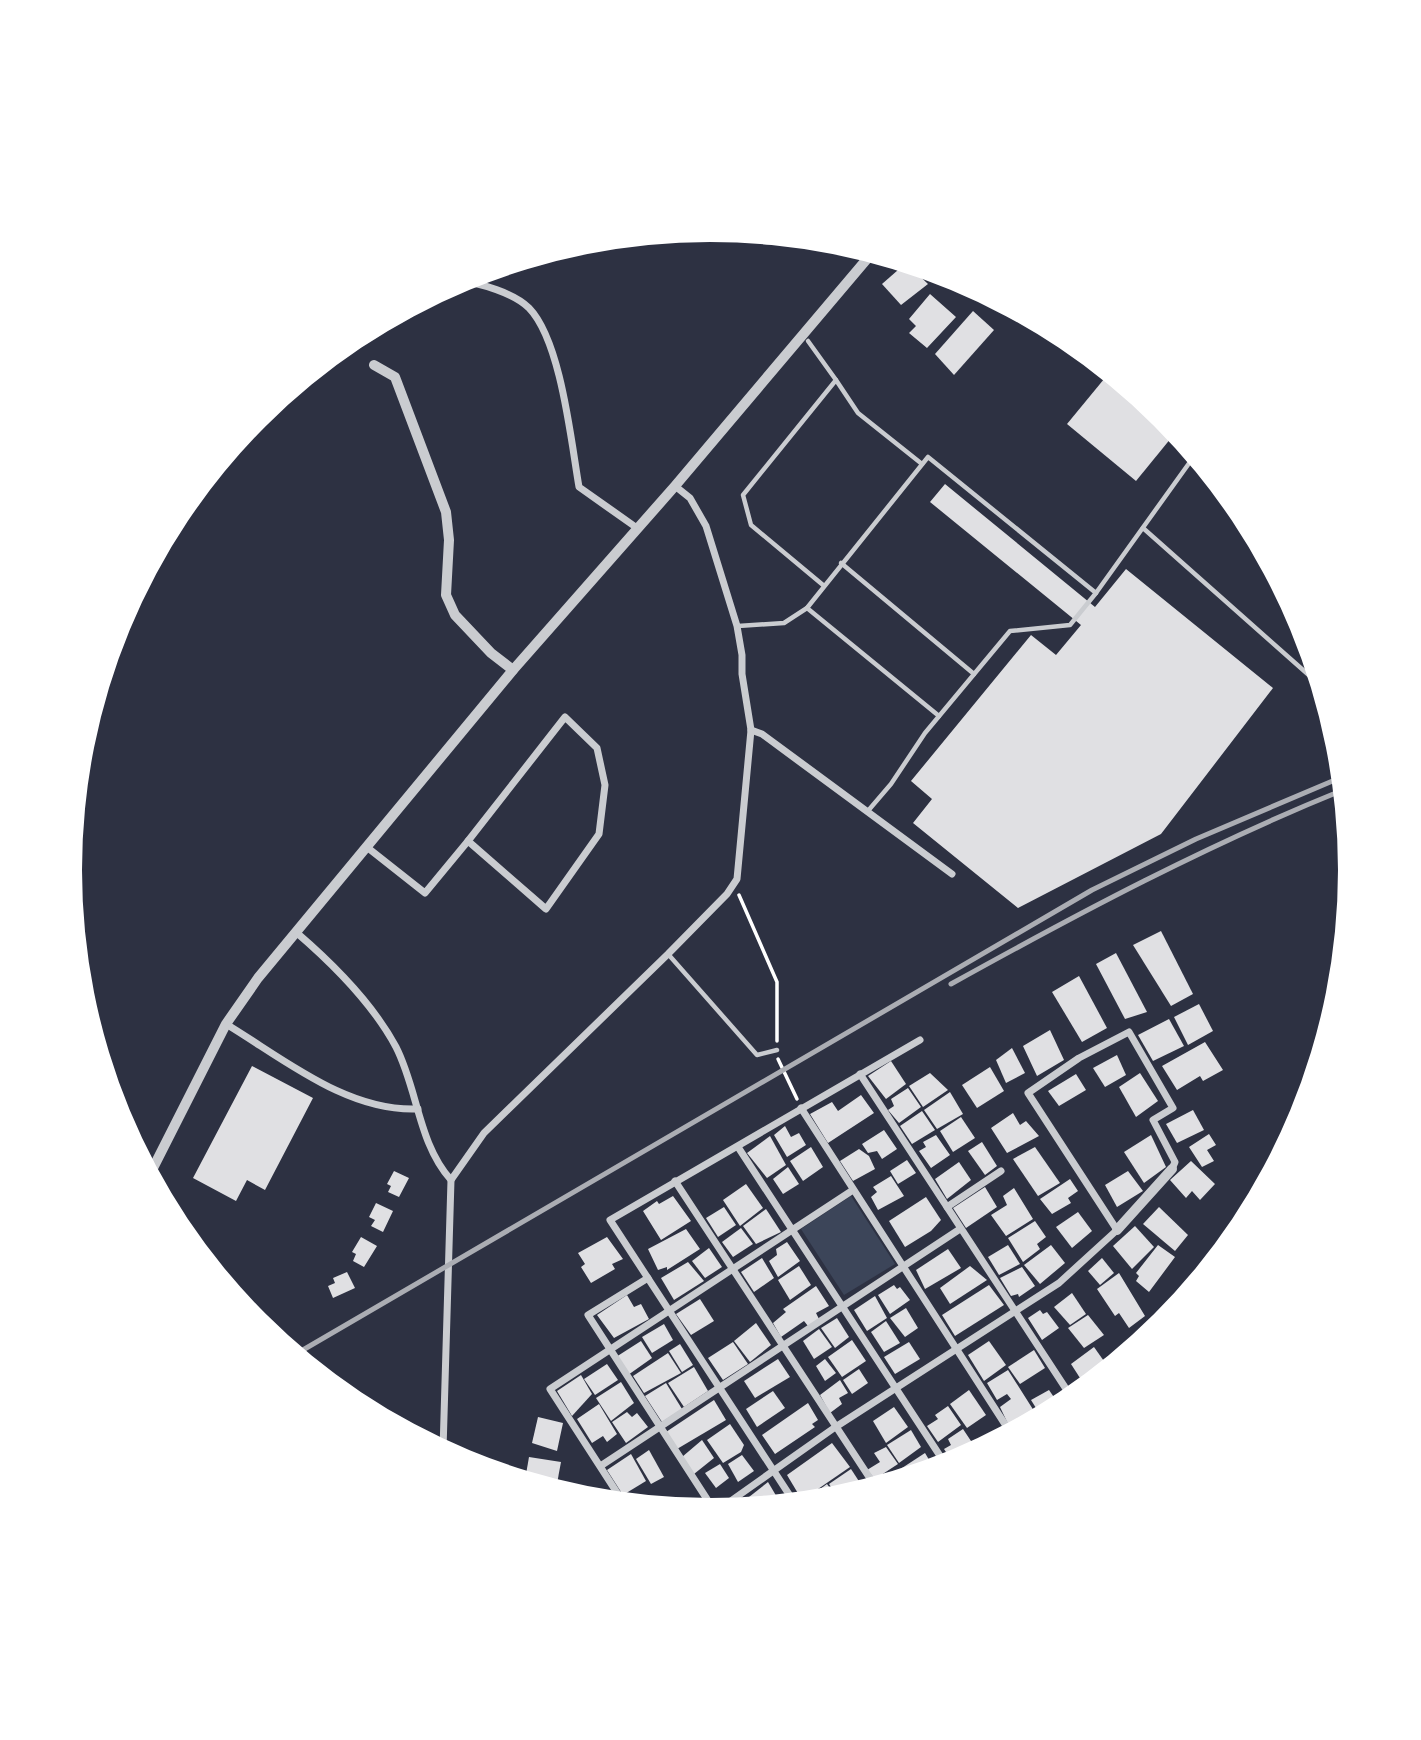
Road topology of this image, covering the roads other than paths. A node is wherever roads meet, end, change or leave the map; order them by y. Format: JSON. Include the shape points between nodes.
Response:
{"nodes":[{"id":1,"x":865,"y":261,"type":"edge"},
{"id":2,"x":485,"y":284,"type":"edge"},
{"id":3,"x":808,"y":341,"type":"dead end"},
{"id":4,"x":374,"y":365,"type":"dead end"},
{"id":5,"x":836,"y":380,"type":"junction"},
{"id":6,"x":1189,"y":463,"type":"edge"},
{"id":7,"x":922,"y":464,"type":"junction"},
{"id":8,"x":675,"y":486,"type":"junction"},
{"id":9,"x":638,"y":528,"type":"junction"},
{"id":10,"x":1143,"y":528,"type":"junction"},
{"id":11,"x":841,"y":563,"type":"junction"},
{"id":12,"x":823,"y":585,"type":"junction"},
{"id":13,"x":1096,"y":593,"type":"junction"},
{"id":14,"x":807,"y":608,"type":"junction"},
{"id":15,"x":737,"y":626,"type":"junction"},
{"id":16,"x":513,"y":670,"type":"junction"},
{"id":17,"x":1306,"y":672,"type":"edge"},
{"id":18,"x":974,"y":674,"type":"junction"},
{"id":19,"x":939,"y":716,"type":"junction"},
{"id":20,"x":751,"y":730,"type":"junction"},
{"id":21,"x":866,"y":813,"type":"junction"},
{"id":22,"x":468,"y":842,"type":"junction"},
{"id":23,"x":368,"y":848,"type":"junction"},
{"id":24,"x":952,"y":874,"type":"dead end"},
{"id":25,"x":297,"y":933,"type":"junction"},
{"id":26,"x":668,"y":954,"type":"junction"},
{"id":27,"x":226,"y":1024,"type":"junction"},
{"id":28,"x":920,"y":1040,"type":"dead end"},
{"id":29,"x":777,"y":1050,"type":"road end"},
{"id":30,"x":860,"y":1074,"type":"junction"},
{"id":31,"x":801,"y":1108,"type":"junction"},
{"id":32,"x":418,"y":1109,"type":"junction"},
{"id":33,"x":738,"y":1147,"type":"junction"},
{"id":34,"x":155,"y":1164,"type":"edge"},
{"id":35,"x":1172,"y":1169,"type":"joint"},
{"id":36,"x":1001,"y":1171,"type":"dead end"},
{"id":37,"x":451,"y":1180,"type":"junction"},
{"id":38,"x":675,"y":1181,"type":"junction"},
{"id":39,"x":853,"y":1190,"type":"junction"},
{"id":40,"x":947,"y":1206,"type":"junction"},
{"id":41,"x":960,"y":1229,"type":"junction"},
{"id":42,"x":792,"y":1230,"type":"junction"},
{"id":43,"x":1117,"y":1230,"type":"junction"},
{"id":44,"x":904,"y":1268,"type":"junction"},
{"id":45,"x":734,"y":1269,"type":"junction"},
{"id":46,"x":648,"y":1278,"type":"junction"},
{"id":47,"x":843,"y":1306,"type":"junction"},
{"id":48,"x":1015,"y":1310,"type":"junction"},
{"id":49,"x":670,"y":1311,"type":"junction"},
{"id":50,"x":782,"y":1346,"type":"junction"},
{"id":51,"x":957,"y":1348,"type":"junction"},
{"id":52,"x":610,"y":1352,"type":"junction"},
{"id":53,"x":897,"y":1387,"type":"junction"},
{"id":54,"x":1066,"y":1388,"type":"edge"},
{"id":55,"x":721,"y":1389,"type":"junction"},
{"id":56,"x":1005,"y":1424,"type":"edge"},
{"id":57,"x":834,"y":1428,"type":"junction"},
{"id":58,"x":660,"y":1429,"type":"junction"},
{"id":59,"x":443,"y":1438,"type":"edge"},
{"id":60,"x":939,"y":1454,"type":"edge"},
{"id":61,"x":602,"y":1465,"type":"junction"},
{"id":62,"x":772,"y":1469,"type":"junction"},
{"id":63,"x":869,"y":1478,"type":"edge"},
{"id":64,"x":617,"y":1491,"type":"edge"},
{"id":65,"x":788,"y":1493,"type":"edge"},
{"id":66,"x":733,"y":1497,"type":"edge"},
{"id":67,"x":708,"y":1498,"type":"edge"}],
"edges":[{"from":1,"to":8,"type":"street"},
{"from":2,"to":9,"type":"street","via":[[529,307],[554,352],[579,487]]},
{"from":3,"to":5,"type":"lane"},
{"from":4,"to":16,"type":"street","via":[[395,377],[446,512],[446,595],[455,615]]},
{"from":5,"to":7,"type":"lane","via":[[858,413]]},
{"from":5,"to":12,"type":"lane","via":[[743,495],[751,525]]},
{"from":6,"to":10,"type":"lane"},
{"from":7,"to":11,"type":"lane"},
{"from":7,"to":13,"type":"lane","via":[[928,457]]},
{"from":8,"to":9,"type":"street"},
{"from":8,"to":15,"type":"street","via":[[690,498],[706,526]]},
{"from":9,"to":16,"type":"street"},
{"from":10,"to":13,"type":"lane"},
{"from":10,"to":17,"type":"lane"},
{"from":11,"to":12,"type":"lane"},
{"from":11,"to":18,"type":"lane"},
{"from":12,"to":14,"type":"lane"},
{"from":13,"to":18,"type":"lane","via":[[1070,625],[1010,631]]},
{"from":14,"to":15,"type":"lane","via":[[784,623]]},
{"from":14,"to":19,"type":"lane"},
{"from":15,"to":20,"type":"street"},
{"from":16,"to":23,"type":"street"},
{"from":18,"to":19,"type":"lane"},
{"from":19,"to":21,"type":"lane"},
{"from":20,"to":21,"type":"street"},
{"from":20,"to":26,"type":"street","via":[[737,879]]},
{"from":21,"to":24,"type":"street"},
{"from":22,"to":22,"type":"street","via":[[565,717],[597,748],[605,785],[599,834],[546,909]]},
{"from":22,"to":23,"type":"street","via":[[425,893]]},
{"from":23,"to":25,"type":"street"},
{"from":25,"to":27,"type":"street"},
{"from":25,"to":32,"type":"street","via":[[373,1012],[396,1046]]},
{"from":26,"to":29,"type":"lane","via":[[757,1055]]},
{"from":26,"to":37,"type":"street","via":[[484,1133]]},
{"from":27,"to":32,"type":"street","via":[[323,1083],[369,1104]]},
{"from":27,"to":34,"type":"street"},
{"from":28,"to":30,"type":"street"},
{"from":30,"to":31,"type":"street"},
{"from":30,"to":40,"type":"street"},
{"from":31,"to":33,"type":"street"},
{"from":31,"to":39,"type":"street"},
{"from":32,"to":37,"type":"street","via":[[439,1167]]},
{"from":33,"to":38,"type":"street"},
{"from":33,"to":42,"type":"street"},
{"from":35,"to":43,"type":"street"},
{"from":35,"to":43,"type":"street","via":[[1175,1162],[1153,1120],[1174,1108],[1129,1032],[1079,1058],[1028,1093]]},
{"from":36,"to":40,"type":"street"},
{"from":37,"to":59,"type":"street"},
{"from":38,"to":45,"type":"street"},
{"from":38,"to":46,"type":"street","via":[[610,1220]]},
{"from":39,"to":42,"type":"street"},
{"from":39,"to":44,"type":"street"},
{"from":40,"to":41,"type":"street"},
{"from":41,"to":44,"type":"street"},
{"from":41,"to":48,"type":"street"},
{"from":42,"to":45,"type":"street"},
{"from":42,"to":47,"type":"street"},
{"from":43,"to":48,"type":"street","via":[[1059,1283]]},
{"from":44,"to":47,"type":"street"},
{"from":44,"to":51,"type":"street"},
{"from":45,"to":49,"type":"street"},
{"from":45,"to":50,"type":"street"},
{"from":46,"to":49,"type":"street"},
{"from":46,"to":52,"type":"street","via":[[588,1315]]},
{"from":47,"to":50,"type":"street"},
{"from":47,"to":53,"type":"street"},
{"from":48,"to":51,"type":"street"},
{"from":48,"to":54,"type":"street"},
{"from":49,"to":52,"type":"street"},
{"from":49,"to":55,"type":"street"},
{"from":50,"to":55,"type":"street"},
{"from":50,"to":57,"type":"street"},
{"from":51,"to":53,"type":"street"},
{"from":51,"to":56,"type":"street"},
{"from":52,"to":58,"type":"street"},
{"from":52,"to":61,"type":"street","via":[[550,1389]]},
{"from":53,"to":57,"type":"street"},
{"from":53,"to":60,"type":"street"},
{"from":55,"to":58,"type":"street"},
{"from":55,"to":62,"type":"street"},
{"from":57,"to":62,"type":"street"},
{"from":57,"to":63,"type":"street"},
{"from":58,"to":61,"type":"street"},
{"from":58,"to":67,"type":"street"},
{"from":61,"to":64,"type":"street"},
{"from":62,"to":65,"type":"street"},
{"from":62,"to":66,"type":"street"}]}
